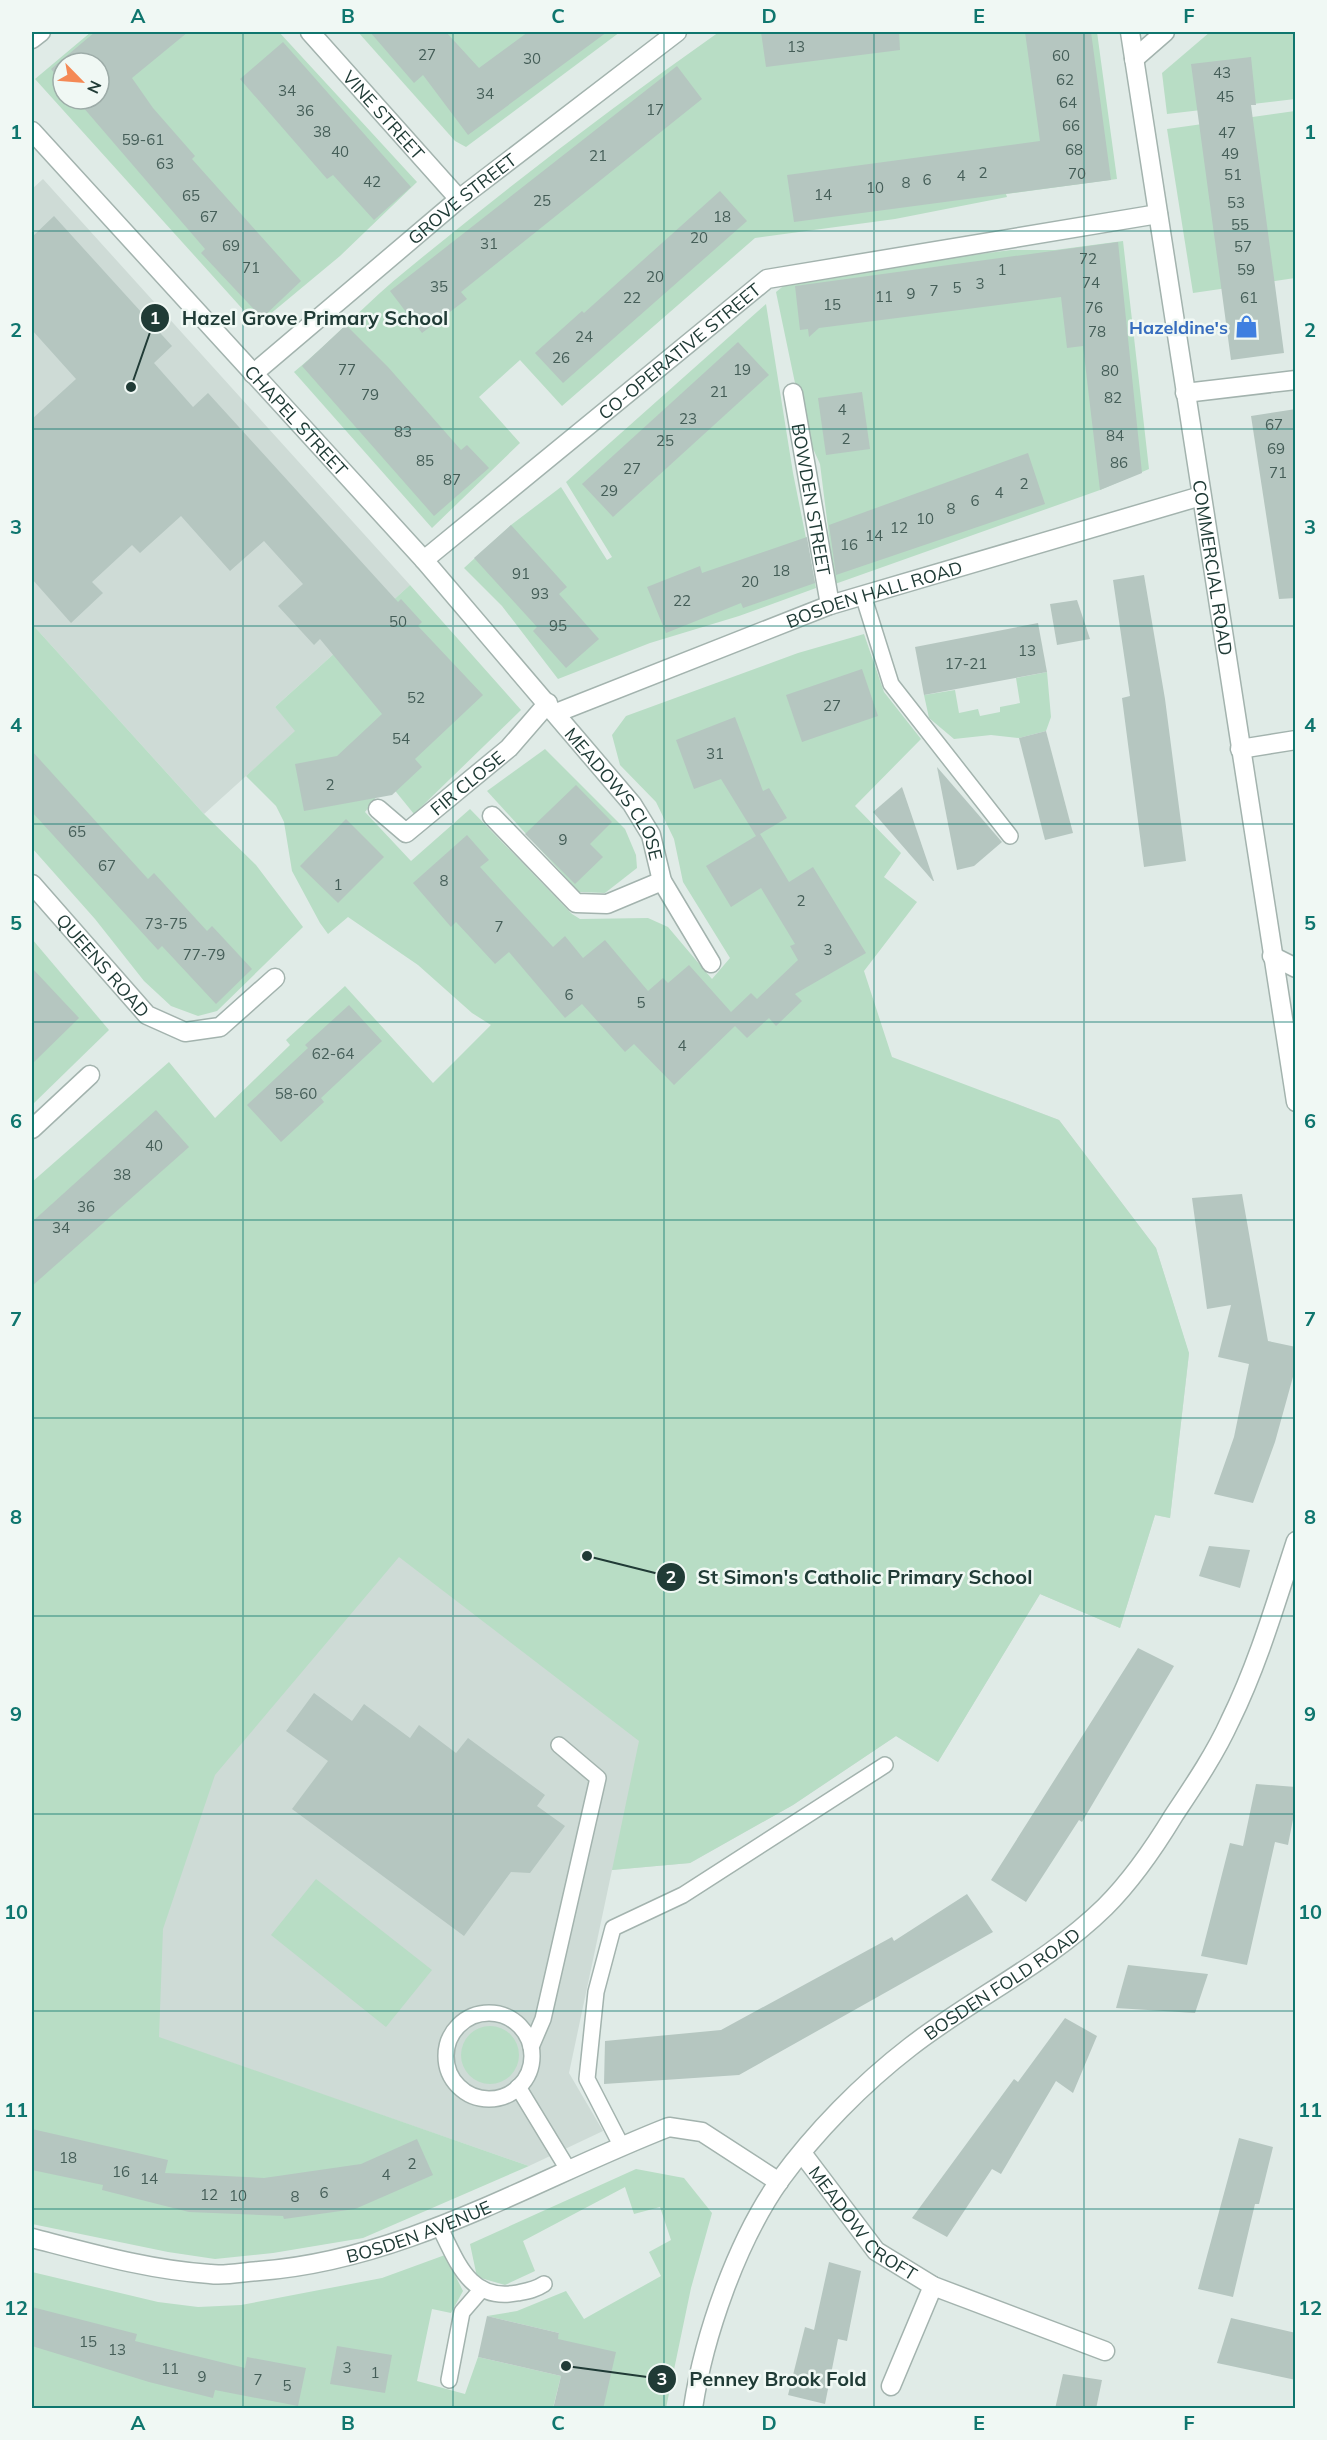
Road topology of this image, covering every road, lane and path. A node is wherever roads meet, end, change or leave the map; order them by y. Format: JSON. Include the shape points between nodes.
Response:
{"nodes":[{"id":1,"x":41,"y":32,"type":"edge"},
{"id":2,"x":310,"y":32,"type":"edge"},
{"id":3,"x":677,"y":32,"type":"edge"},
{"id":4,"x":1130,"y":32,"type":"edge"},
{"id":5,"x":1165,"y":32,"type":"edge"},
{"id":6,"x":32,"y":39,"type":"edge"},
{"id":7,"x":1134,"y":59,"type":"junction"},
{"id":8,"x":32,"y":131,"type":"edge"},
{"id":9,"x":459,"y":198,"type":"junction"},
{"id":10,"x":1158,"y":213,"type":"junction"},
{"id":11,"x":253,"y":375,"type":"junction"},
{"id":12,"x":1296,"y":380,"type":"edge"},
{"id":13,"x":793,"y":393,"type":"dead end"},
{"id":14,"x":1185,"y":393,"type":"junction"},
{"id":15,"x":1202,"y":496,"type":"junction"},
{"id":16,"x":424,"y":560,"type":"junction"},
{"id":17,"x":864,"y":595,"type":"junction"},
{"id":18,"x":830,"y":605,"type":"junction"},
{"id":19,"x":552,"y":708,"type":"junction"},
{"id":20,"x":1296,"y":740,"type":"edge"},
{"id":21,"x":1240,"y":749,"type":"junction"},
{"id":22,"x":378,"y":809,"type":"dead end"},
{"id":23,"x":492,"y":816,"type":"dead end"},
{"id":24,"x":1010,"y":836,"type":"dead end"},
{"id":25,"x":662,"y":881,"type":"junction"},
{"id":26,"x":32,"y":884,"type":"edge"},
{"id":27,"x":1272,"y":956,"type":"junction"},
{"id":28,"x":711,"y":963,"type":"dead end"},
{"id":29,"x":1296,"y":968,"type":"edge"},
{"id":30,"x":275,"y":978,"type":"dead end"},
{"id":31,"x":90,"y":1075,"type":"dead end"},
{"id":32,"x":1296,"y":1102,"type":"edge"},
{"id":33,"x":32,"y":1129,"type":"edge"},
{"id":34,"x":1296,"y":1541,"type":"edge"},
{"id":35,"x":559,"y":1745,"type":"dead end"},
{"id":36,"x":885,"y":1765,"type":"dead end"},
{"id":37,"x":531,"y":2047,"type":"junction"},
{"id":38,"x":518,"y":2087,"type":"junction"},
{"id":39,"x":621,"y":2145,"type":"junction"},
{"id":40,"x":802,"y":2153,"type":"junction"},
{"id":41,"x":569,"y":2171,"type":"junction"},
{"id":42,"x":779,"y":2182,"type":"junction"},
{"id":43,"x":439,"y":2226,"type":"junction"},
{"id":44,"x":32,"y":2238,"type":"edge"},
{"id":45,"x":544,"y":2284,"type":"dead end"},
{"id":46,"x":933,"y":2286,"type":"junction"},
{"id":47,"x":481,"y":2290,"type":"junction"},
{"id":48,"x":1105,"y":2351,"type":"dead end"},
{"id":49,"x":449,"y":2380,"type":"dead end"},
{"id":50,"x":891,"y":2386,"type":"dead end"},
{"id":51,"x":693,"y":2409,"type":"edge"}],
"edges":[{"from":1,"to":6,"type":"street"},
{"from":2,"to":9,"type":"street","name":"VINE STREET"},
{"from":3,"to":9,"type":"street","name":"GROVE STREET"},
{"from":4,"to":7,"type":"street","name":"COMMERCIAL ROAD"},
{"from":5,"to":7,"type":"street"},
{"from":7,"to":10,"type":"street","name":"COMMERCIAL ROAD"},
{"from":8,"to":11,"type":"street","name":"CHAPEL STREET"},
{"from":9,"to":11,"type":"street","name":"GROVE STREET"},
{"from":10,"to":14,"type":"street","name":"COMMERCIAL ROAD"},
{"from":10,"to":16,"type":"street","name":"CO-OPERATIVE STREET","via":[[767,279]]},
{"from":11,"to":16,"type":"street","name":"CHAPEL STREET"},
{"from":12,"to":14,"type":"street"},
{"from":13,"to":18,"type":"street","name":"BOWDEN STREET"},
{"from":14,"to":15,"type":"street","name":"COMMERCIAL ROAD"},
{"from":15,"to":17,"type":"street","name":"BOSDEN HALL ROAD"},
{"from":15,"to":21,"type":"street","name":"COMMERCIAL ROAD"},
{"from":16,"to":19,"type":"street","name":"CHAPEL STREET"},
{"from":17,"to":18,"type":"street","name":"BOSDEN HALL ROAD"},
{"from":17,"to":24,"type":"lane","via":[[891,684]]},
{"from":18,"to":19,"type":"street","name":"BOSDEN HALL ROAD"},
{"from":19,"to":22,"type":"street","name":"FIR CLOSE","via":[[406,832]]},
{"from":19,"to":25,"type":"street","name":"MEADOWS CLOSE","via":[[632,804],[651,835]]},
{"from":20,"to":21,"type":"street"},
{"from":21,"to":27,"type":"street","name":"COMMERCIAL ROAD"},
{"from":23,"to":25,"type":"street","name":"MEADOWS CLOSE","via":[[576,903],[607,904]]},
{"from":25,"to":28,"type":"street","name":"MEADOWS CLOSE"},
{"from":26,"to":30,"type":"street","name":"QUEENS ROAD","via":[[147,1015],[185,1032],[220,1027]]},
{"from":27,"to":29,"type":"street"},
{"from":27,"to":32,"type":"street","name":"COMMERCIAL ROAD"},
{"from":31,"to":33,"type":"street"},
{"from":34,"to":40,"type":"street","name":"BOSDEN FOLD ROAD","via":[[1267,1630],[1230,1722],[1148,1857],[1105,1907],[1053,1951],[909,2048],[852,2099]]},
{"from":35,"to":37,"type":"lane","via":[[598,1778],[543,2019]]},
{"from":36,"to":39,"type":"lane","via":[[683,1895],[613,1928],[596,1992],[587,2079]]},
{"from":37,"to":38,"type":"lane","via":[[528,2076]]},
{"from":37,"to":38,"type":"lane","via":[[518,2023],[493,2012],[467,2019],[449,2040],[448,2066],[464,2091],[492,2099]]},
{"from":38,"to":41,"type":"lane"},
{"from":39,"to":41,"type":"street","name":"BOSDEN AVENUE"},
{"from":39,"to":42,"type":"street","name":"BOSDEN AVENUE","via":[[669,2127],[702,2132]]},
{"from":40,"to":42,"type":"street","name":"BOSDEN FOLD ROAD"},
{"from":40,"to":46,"type":"street","name":"MEADOW CROFT","via":[[876,2251]]},
{"from":41,"to":43,"type":"street","name":"BOSDEN AVENUE"},
{"from":42,"to":51,"type":"street","name":"BOSDEN FOLD ROAD","via":[[736,2259],[698,2376]]},
{"from":43,"to":44,"type":"street","name":"BOSDEN AVENUE","via":[[349,2258],[211,2275],[125,2262]]},
{"from":43,"to":47,"type":"lane","via":[[464,2275]]},
{"from":45,"to":47,"type":"lane","via":[[506,2295]]},
{"from":46,"to":48,"type":"street","name":"MEADOW CROFT"},
{"from":46,"to":50,"type":"street","name":"MEADOW CROFT"},
{"from":47,"to":49,"type":"lane","via":[[462,2312]]}]}
